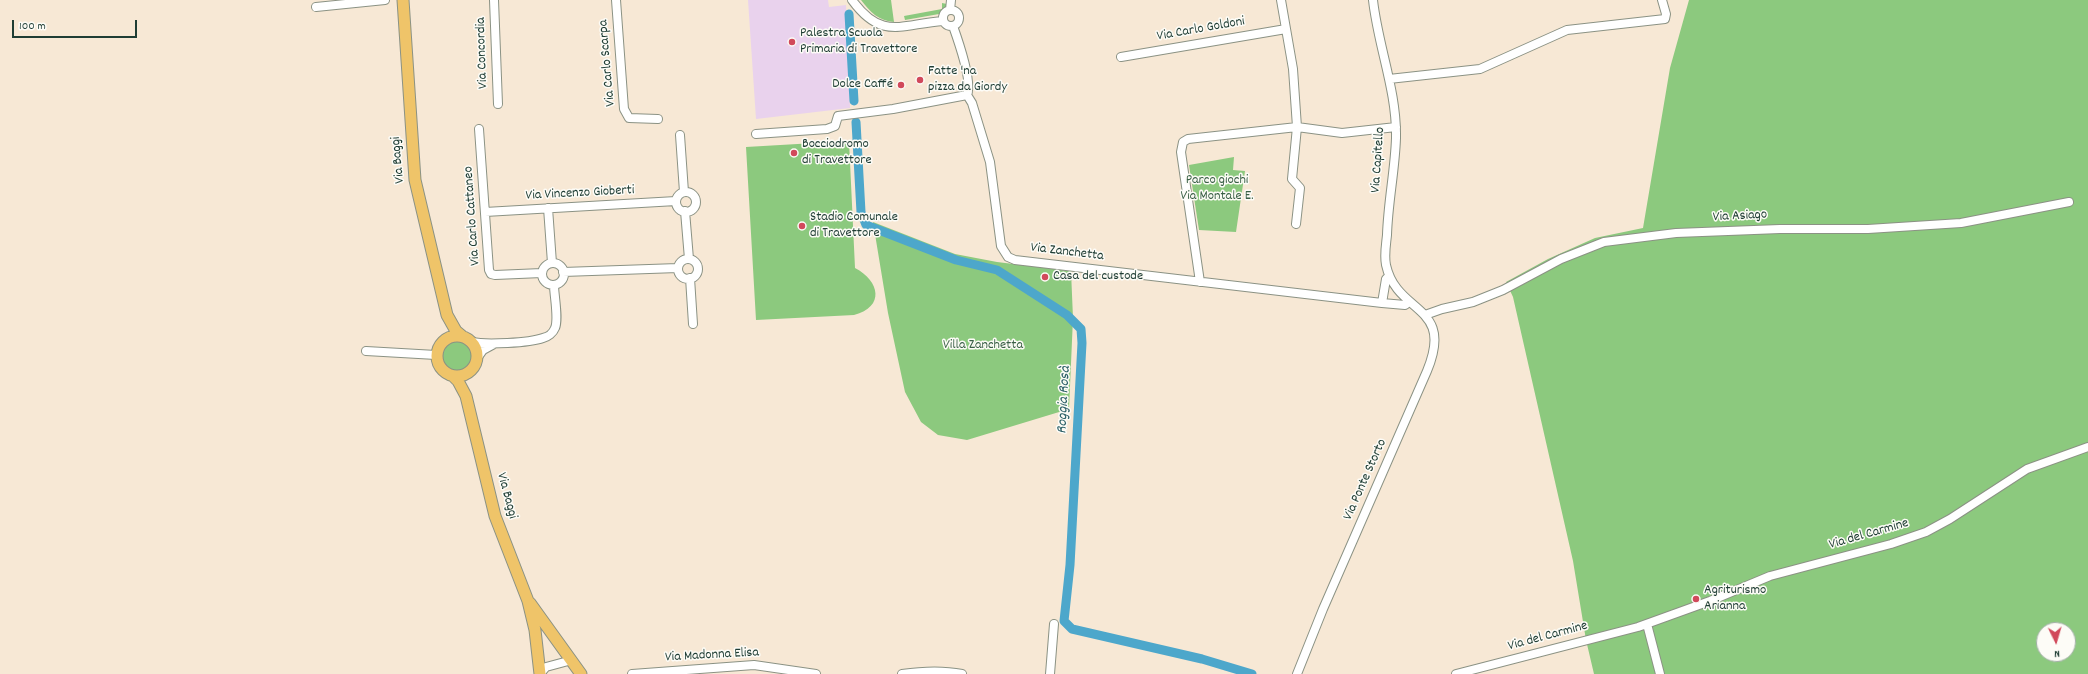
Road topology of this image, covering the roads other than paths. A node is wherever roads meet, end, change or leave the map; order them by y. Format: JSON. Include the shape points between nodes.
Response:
{"nodes":[{"id":1,"x":385,"y":0,"type":"edge"},
{"id":2,"x":403,"y":0,"type":"edge"},
{"id":3,"x":494,"y":0,"type":"edge"},
{"id":4,"x":616,"y":0,"type":"edge"},
{"id":5,"x":852,"y":0,"type":"edge"},
{"id":6,"x":951,"y":0,"type":"edge"},
{"id":7,"x":1281,"y":0,"type":"edge"},
{"id":8,"x":1373,"y":0,"type":"edge"},
{"id":9,"x":1662,"y":0,"type":"edge"},
{"id":10,"x":316,"y":7,"type":"dead end"},
{"id":11,"x":950,"y":10,"type":"junction"},
{"id":12,"x":943,"y":20,"type":"junction"},
{"id":13,"x":953,"y":26,"type":"junction"},
{"id":14,"x":1286,"y":28,"type":"junction"},
{"id":15,"x":1121,"y":56,"type":"dead end"},
{"id":16,"x":1389,"y":79,"type":"junction"},
{"id":17,"x":967,"y":95,"type":"junction"},
{"id":18,"x":498,"y":104,"type":"dead end"},
{"id":19,"x":658,"y":120,"type":"dead end"},
{"id":20,"x":1297,"y":127,"type":"junction"},
{"id":21,"x":1396,"y":127,"type":"junction"},
{"id":22,"x":480,"y":129,"type":"dead end"},
{"id":23,"x":756,"y":134,"type":"dead end"},
{"id":24,"x":680,"y":135,"type":"dead end"},
{"id":25,"x":684,"y":192,"type":"junction"},
{"id":26,"x":676,"y":201,"type":"junction"},
{"id":27,"x":2069,"y":202,"type":"dead end"},
{"id":28,"x":548,"y":208,"type":"junction"},
{"id":29,"x":685,"y":211,"type":"junction"},
{"id":30,"x":485,"y":212,"type":"junction"},
{"id":31,"x":1296,"y":224,"type":"dead end"},
{"id":32,"x":689,"y":259,"type":"junction"},
{"id":33,"x":552,"y":263,"type":"junction"},
{"id":34,"x":678,"y":268,"type":"junction"},
{"id":35,"x":564,"y":272,"type":"junction"},
{"id":36,"x":542,"y":273,"type":"junction"},
{"id":37,"x":1389,"y":276,"type":"junction"},
{"id":38,"x":690,"y":278,"type":"junction"},
{"id":39,"x":1200,"y":282,"type":"junction"},
{"id":40,"x":554,"y":285,"type":"junction"},
{"id":41,"x":1409,"y":302,"type":"junction"},
{"id":42,"x":1382,"y":303,"type":"junction"},
{"id":43,"x":447,"y":315,"type":"junction"},
{"id":44,"x":1425,"y":315,"type":"junction"},
{"id":45,"x":693,"y":324,"type":"dead end"},
{"id":46,"x":467,"y":339,"type":"junction"},
{"id":47,"x":444,"y":340,"type":"junction"},
{"id":48,"x":496,"y":343,"type":"junction"},
{"id":49,"x":366,"y":350,"type":"dead end"},
{"id":50,"x":436,"y":355,"type":"junction"},
{"id":51,"x":478,"y":357,"type":"junction"},
{"id":52,"x":469,"y":373,"type":"junction"},
{"id":53,"x":453,"y":376,"type":"junction"},
{"id":54,"x":466,"y":396,"type":"junction"},
{"id":55,"x":2088,"y":449,"type":"edge"},
{"id":56,"x":528,"y":601,"type":"junction"},
{"id":57,"x":1054,"y":624,"type":"dead end"},
{"id":58,"x":1647,"y":624,"type":"junction"},
{"id":59,"x":572,"y":660,"type":"junction"},
{"id":60,"x":540,"y":674,"type":"edge"},
{"id":61,"x":581,"y":674,"type":"edge"},
{"id":62,"x":632,"y":674,"type":"edge"},
{"id":63,"x":816,"y":674,"type":"edge"},
{"id":64,"x":902,"y":674,"type":"edge"},
{"id":65,"x":962,"y":674,"type":"edge"},
{"id":66,"x":1050,"y":674,"type":"edge"},
{"id":67,"x":1297,"y":674,"type":"edge"},
{"id":68,"x":1456,"y":674,"type":"edge"},
{"id":69,"x":1660,"y":674,"type":"edge"}],
"edges":[{"from":1,"to":10,"type":"street"},
{"from":2,"to":43,"type":"main road","name":"Via Baggi","via":[[415,180]]},
{"from":3,"to":18,"type":"street","name":"Via Concordia"},
{"from":4,"to":19,"type":"street","name":"Via Carlo Scarpa","via":[[624,109],[629,118]]},
{"from":5,"to":12,"type":"street","via":[[869,18],[888,28]]},
{"from":6,"to":11,"type":"street"},
{"from":7,"to":14,"type":"street"},
{"from":8,"to":16,"type":"street","name":"Via Capitello"},
{"from":9,"to":16,"type":"street","via":[[1665,19],[1567,30],[1480,69]]},
{"from":11,"to":12,"type":"street","via":[[944,14]]},
{"from":11,"to":13,"type":"street","via":[[959,16],[957,24]]},
{"from":12,"to":13,"type":"street","via":[[947,26]]},
{"from":13,"to":17,"type":"street","name":"Via Zanchetta","via":[[960,44],[968,86]]},
{"from":14,"to":15,"type":"street","name":"Via Carlo Goldoni"},
{"from":14,"to":20,"type":"street","via":[[1293,69]]},
{"from":16,"to":21,"type":"street","name":"Via Capitello"},
{"from":17,"to":23,"type":"street","via":[[838,116],[835,126],[826,129]]},
{"from":17,"to":39,"type":"street","name":"Via Zanchetta","via":[[972,103],[990,162],[1001,246],[1008,257],[1038,263]]},
{"from":20,"to":21,"type":"street","via":[[1342,133]]},
{"from":20,"to":31,"type":"street","via":[[1292,179],[1300,188]]},
{"from":20,"to":39,"type":"street","via":[[1188,139],[1183,142],[1181,152]]},
{"from":21,"to":37,"type":"street","name":"Via Capitello","via":[[1386,252]]},
{"from":22,"to":30,"type":"street","name":"Via Carlo Cattaneo"},
{"from":24,"to":25,"type":"street"},
{"from":25,"to":26,"type":"street"},
{"from":25,"to":29,"type":"street","via":[[690,193],[696,200],[692,209]]},
{"from":26,"to":28,"type":"street","name":"Via Vincenzo Gioberti"},
{"from":26,"to":29,"type":"street","via":[[678,208]]},
{"from":27,"to":44,"type":"street","name":"Via Asiago","via":[[1962,223],[1868,229],[1780,228],[1683,233],[1604,242],[1561,259],[1504,290],[1473,302]]},
{"from":28,"to":30,"type":"street","name":"Via Vincenzo Gioberti"},
{"from":28,"to":33,"type":"street"},
{"from":29,"to":32,"type":"street"},
{"from":30,"to":36,"type":"street","name":"Via Carlo Cattaneo","via":[[490,274]]},
{"from":32,"to":34,"type":"street","via":[[683,261]]},
{"from":32,"to":38,"type":"street","via":[[698,267],[696,274]]},
{"from":33,"to":35,"type":"street"},
{"from":33,"to":36,"type":"street","via":[[546,265]]},
{"from":34,"to":35,"type":"street"},
{"from":34,"to":38,"type":"street","via":[[681,275]]},
{"from":35,"to":40,"type":"street","via":[[562,280]]},
{"from":36,"to":40,"type":"street","via":[[545,282]]},
{"from":37,"to":41,"type":"street","name":"Via Capitello"},
{"from":37,"to":42,"type":"street","name":"Via Capitello","via":[[1386,279]]},
{"from":38,"to":45,"type":"street"},
{"from":39,"to":42,"type":"street","name":"Via Zanchetta"},
{"from":40,"to":48,"type":"street","via":[[556,323],[551,334],[535,340]]},
{"from":41,"to":42,"type":"street","name":"Via Zanchetta","via":[[1405,305]]},
{"from":41,"to":44,"type":"street","name":"Via Ponte Storto"},
{"from":43,"to":46,"type":"main road","name":"Via Baggi","via":[[453,327]]},
{"from":43,"to":47,"type":"main road","name":"Via Baggi"},
{"from":44,"to":67,"type":"street","name":"Via Ponte Storto","via":[[1434,330],[1436,345],[1432,360]]},
{"from":46,"to":47,"type":"main road","via":[[452,336]]},
{"from":46,"to":48,"type":"street"},
{"from":46,"to":51,"type":"main road","name":"Via Baggi","via":[[476,348]]},
{"from":47,"to":50,"type":"main road","name":"Via Baggi"},
{"from":48,"to":51,"type":"street","via":[[483,350]]},
{"from":49,"to":50,"type":"street"},
{"from":50,"to":53,"type":"main road","name":"Via Baggi","via":[[443,371]]},
{"from":51,"to":52,"type":"main road","name":"Via Baggi"},
{"from":52,"to":53,"type":"main road"},
{"from":52,"to":54,"type":"main road","name":"Via Baggi"},
{"from":53,"to":54,"type":"main road","name":"Via Baggi"},
{"from":54,"to":56,"type":"main road","name":"Via Baggi","via":[[494,516]]},
{"from":55,"to":58,"type":"street","name":"Via del Carmine","via":[[2027,469],[1926,532],[1770,576]]},
{"from":56,"to":59,"type":"main road","name":"Via Baggi"},
{"from":56,"to":60,"type":"main road","name":"Via Baggi","via":[[535,630]]},
{"from":57,"to":66,"type":"street"},
{"from":58,"to":68,"type":"street","name":"Via del Carmine"},
{"from":58,"to":69,"type":"street"},
{"from":59,"to":60,"type":"street","name":"Via Baggi","via":[[546,667]]},
{"from":59,"to":61,"type":"main road","name":"Via Baggi"},
{"from":62,"to":63,"type":"street","name":"Via Madonna Elisa","via":[[754,665]]},
{"from":64,"to":65,"type":"street","via":[[926,671]]}]}
